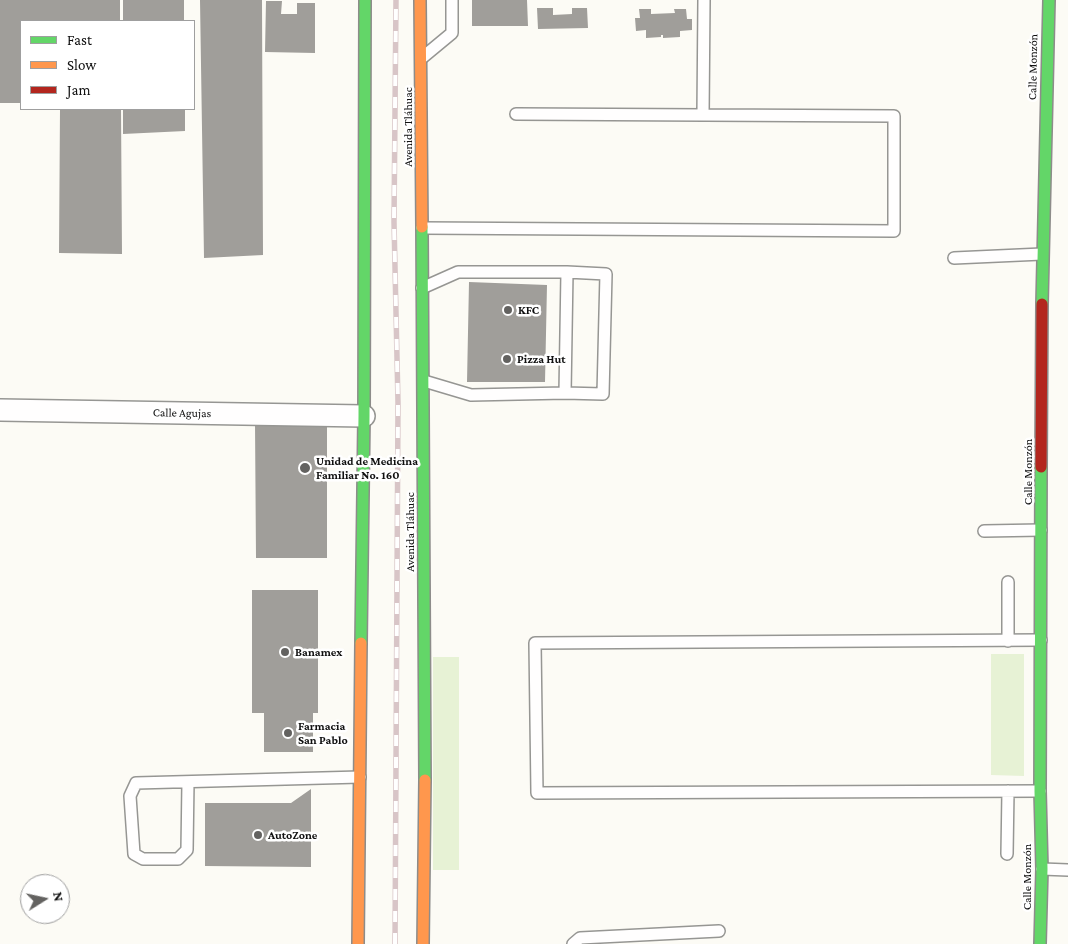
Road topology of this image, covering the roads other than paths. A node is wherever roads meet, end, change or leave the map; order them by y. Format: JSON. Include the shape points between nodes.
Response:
{"nodes":[{"id":1,"x":365,"y":0,"type":"edge"},
{"id":2,"x":420,"y":0,"type":"edge"},
{"id":3,"x":452,"y":0,"type":"edge"},
{"id":4,"x":704,"y":0,"type":"edge"},
{"id":5,"x":1049,"y":0,"type":"edge"},
{"id":6,"x":422,"y":58,"type":"junction"},
{"id":7,"x":516,"y":114,"type":"dead end"},
{"id":8,"x":703,"y":115,"type":"junction"},
{"id":9,"x":422,"y":228,"type":"junction"},
{"id":10,"x":1042,"y":254,"type":"junction"},
{"id":11,"x":954,"y":258,"type":"dead end"},
{"id":12,"x":567,"y":272,"type":"junction"},
{"id":13,"x":422,"y":288,"type":"junction"},
{"id":14,"x":424,"y":381,"type":"junction"},
{"id":15,"x":565,"y":393,"type":"junction"},
{"id":16,"x":0,"y":410,"type":"edge"},
{"id":17,"x":364,"y":416,"type":"junction"},
{"id":18,"x":1041,"y":530,"type":"junction"},
{"id":19,"x":984,"y":531,"type":"dead end"},
{"id":20,"x":1008,"y":582,"type":"dead end"},
{"id":21,"x":1041,"y":640,"type":"junction"},
{"id":22,"x":1008,"y":641,"type":"junction"},
{"id":23,"x":360,"y":777,"type":"junction"},
{"id":24,"x":188,"y":782,"type":"junction"},
{"id":25,"x":1040,"y":790,"type":"junction"},
{"id":26,"x":1008,"y":791,"type":"junction"},
{"id":27,"x":1007,"y":854,"type":"dead end"},
{"id":28,"x":1042,"y":870,"type":"junction"},
{"id":29,"x":1068,"y":870,"type":"edge"},
{"id":30,"x":719,"y":931,"type":"dead end"},
{"id":31,"x":358,"y":944,"type":"edge"},
{"id":32,"x":423,"y":944,"type":"edge"},
{"id":33,"x":573,"y":944,"type":"edge"},
{"id":34,"x":1040,"y":944,"type":"edge"}],
"edges":[{"from":1,"to":17,"type":"main road"},
{"from":2,"to":6,"type":"main road","name":"Avenida Tláhuac"},
{"from":3,"to":6,"type":"lane","via":[[452,33]]},
{"from":4,"to":8,"type":"lane"},
{"from":5,"to":10,"type":"main road","name":"Calle Monzón"},
{"from":6,"to":9,"type":"main road","name":"Avenida Tláhuac"},
{"from":7,"to":8,"type":"lane"},
{"from":8,"to":9,"type":"lane","via":[[894,116],[894,231]]},
{"from":9,"to":13,"type":"main road","name":"Avenida Tláhuac"},
{"from":10,"to":11,"type":"lane"},
{"from":10,"to":18,"type":"main road","name":"Calle Monzón"},
{"from":12,"to":13,"type":"lane","via":[[458,272]]},
{"from":12,"to":15,"type":"lane"},
{"from":12,"to":15,"type":"lane","via":[[606,274],[603,394]]},
{"from":13,"to":14,"type":"main road","name":"Avenida Tláhuac"},
{"from":14,"to":15,"type":"lane","via":[[471,395]]},
{"from":14,"to":32,"type":"main road","name":"Avenida Tláhuac"},
{"from":16,"to":17,"type":"street","name":"Calle Agujas"},
{"from":17,"to":23,"type":"main road"},
{"from":18,"to":19,"type":"lane"},
{"from":18,"to":21,"type":"main road","name":"Calle Monzón"},
{"from":20,"to":22,"type":"lane"},
{"from":21,"to":22,"type":"lane"},
{"from":21,"to":25,"type":"main road","name":"Calle Monzón"},
{"from":22,"to":26,"type":"lane","via":[[535,643],[537,793]]},
{"from":23,"to":24,"type":"lane"},
{"from":23,"to":31,"type":"main road"},
{"from":24,"to":24,"type":"lane","via":[[187,850],[178,859],[143,859],[134,854],[130,796],[136,782]]},
{"from":25,"to":26,"type":"lane"},
{"from":25,"to":28,"type":"main road","name":"Calle Monzón"},
{"from":26,"to":27,"type":"lane"},
{"from":28,"to":29,"type":"lane"},
{"from":28,"to":34,"type":"main road","name":"Calle Monzón"},
{"from":30,"to":33,"type":"lane","via":[[580,938]]}]}
